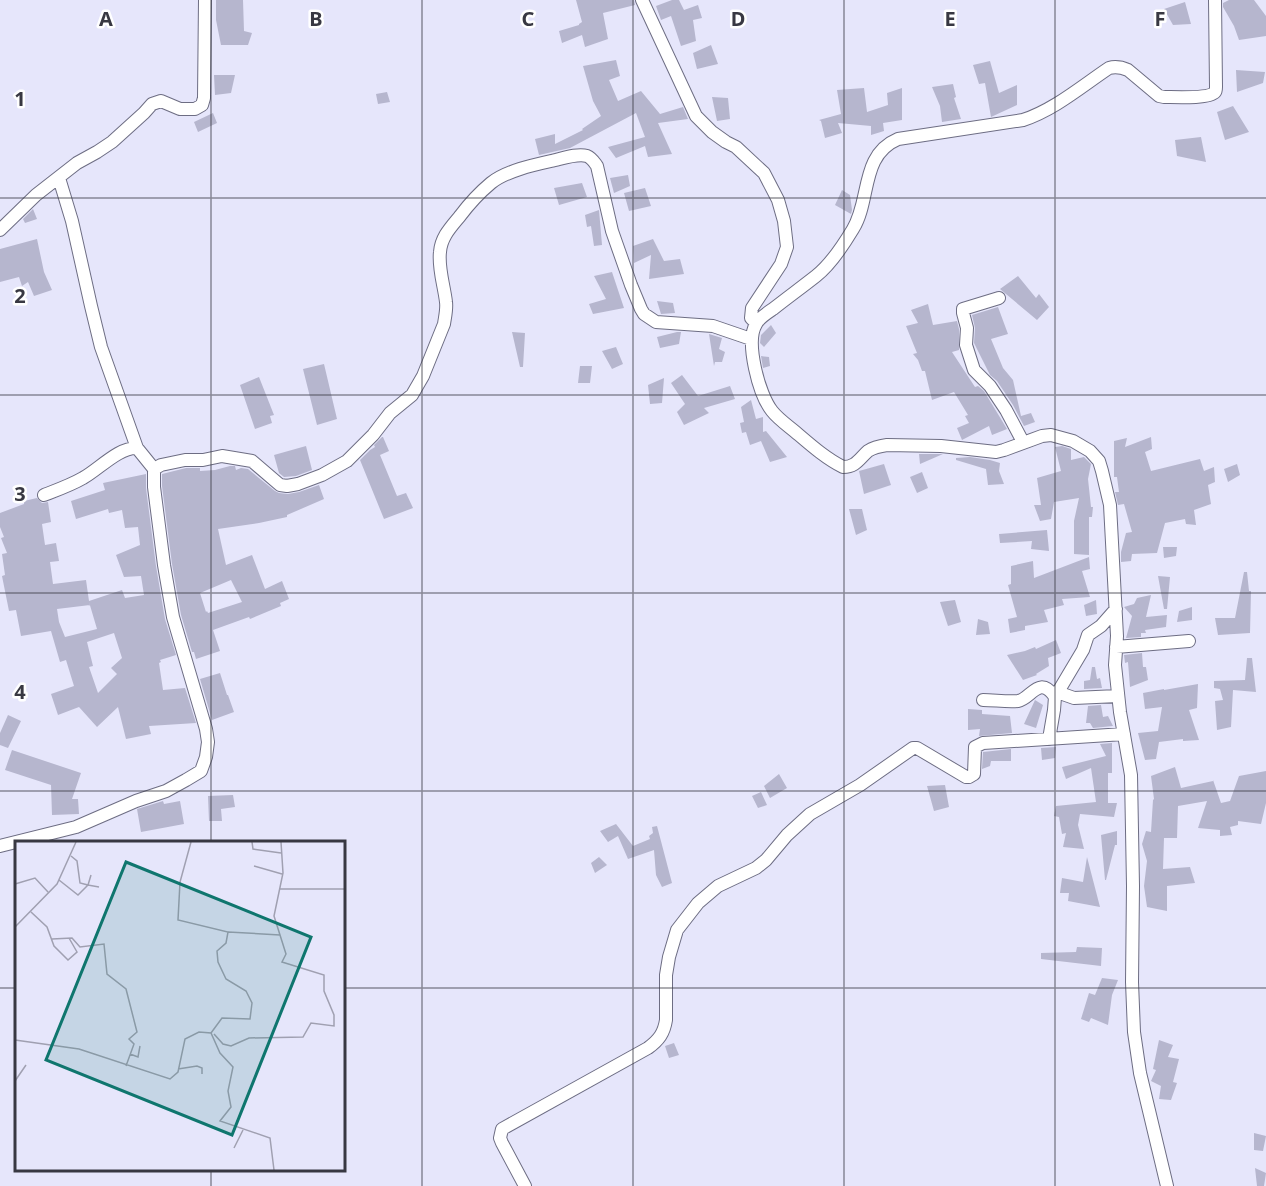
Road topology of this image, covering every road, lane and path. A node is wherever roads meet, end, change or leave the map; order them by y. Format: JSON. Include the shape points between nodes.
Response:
{"nodes":[{"id":1,"x":205,"y":0,"type":"edge"},
{"id":2,"x":642,"y":0,"type":"edge"},
{"id":3,"x":1215,"y":0,"type":"edge"},
{"id":4,"x":59,"y":178,"type":"junction"},
{"id":5,"x":0,"y":230,"type":"edge"},
{"id":6,"x":999,"y":298,"type":"dead end"},
{"id":7,"x":756,"y":323,"type":"junction"},
{"id":8,"x":751,"y":339,"type":"junction"},
{"id":9,"x":1023,"y":442,"type":"junction"},
{"id":10,"x":137,"y":448,"type":"junction"},
{"id":11,"x":154,"y":469,"type":"junction"},
{"id":12,"x":44,"y":495,"type":"dead end"},
{"id":13,"x":1116,"y":609,"type":"junction"},
{"id":14,"x":1189,"y":641,"type":"dead end"},
{"id":15,"x":1116,"y":647,"type":"junction"},
{"id":16,"x":1056,"y":694,"type":"junction"},
{"id":17,"x":1118,"y":696,"type":"junction"},
{"id":18,"x":983,"y":700,"type":"dead end"},
{"id":19,"x":1124,"y":734,"type":"junction"},
{"id":20,"x":1049,"y":739,"type":"junction"},
{"id":21,"x":20,"y":841,"type":"edge"},
{"id":22,"x":15,"y":842,"type":"edge"},
{"id":23,"x":0,"y":846,"type":"edge"},
{"id":24,"x":525,"y":1186,"type":"edge"},
{"id":25,"x":1167,"y":1186,"type":"edge"}],
"edges":[{"from":1,"to":4,"type":"street","via":[[202,105],[185,110],[155,102],[112,142]]},
{"from":2,"to":7,"type":"street","via":[[696,116],[764,173],[778,200],[786,247],[781,264],[752,308],[751,318]]},
{"from":3,"to":7,"type":"street","via":[[1215,92],[1203,96],[1159,96],[1128,70],[1113,67],[1048,109],[1023,120],[889,143],[874,162],[857,220],[840,248],[819,274]]},
{"from":4,"to":5,"type":"street"},
{"from":4,"to":10,"type":"street","via":[[101,347]]},
{"from":6,"to":9,"type":"street","via":[[963,309],[966,345],[974,370],[990,386]]},
{"from":7,"to":8,"type":"street"},
{"from":8,"to":9,"type":"street","via":[[755,369],[771,410],[823,455],[843,467],[854,465],[874,448],[887,445],[990,452]]},
{"from":8,"to":11,"type":"street","via":[[713,326],[656,322],[644,314],[612,231],[597,166],[588,156],[573,156],[523,168],[493,182],[448,230],[440,252],[446,304],[444,324],[423,376],[412,395],[390,413],[347,461],[322,475],[287,486],[280,485],[252,461],[222,456],[185,460]]},
{"from":9,"to":13,"type":"street","via":[[1051,435],[1072,441],[1099,461],[1110,505]]},
{"from":10,"to":11,"type":"street"},
{"from":10,"to":12,"type":"street"},
{"from":11,"to":21,"type":"street","via":[[173,617],[206,729],[208,742],[201,771],[166,791],[76,827]]},
{"from":13,"to":15,"type":"street"},
{"from":13,"to":16,"type":"street","via":[[1088,635]]},
{"from":14,"to":15,"type":"street"},
{"from":15,"to":17,"type":"street"},
{"from":16,"to":17,"type":"street","via":[[1071,698]]},
{"from":16,"to":18,"type":"street","via":[[1038,688],[1021,700]]},
{"from":16,"to":20,"type":"street"},
{"from":17,"to":19,"type":"street"},
{"from":19,"to":20,"type":"street"},
{"from":19,"to":25,"type":"street","via":[[1131,775],[1134,1032]]},
{"from":20,"to":24,"type":"street","via":[[978,744],[971,777],[913,748],[803,820],[756,868],[709,892],[681,923],[674,937],[667,964],[666,1020],[661,1036],[648,1048],[502,1129],[502,1143]]},
{"from":22,"to":23,"type":"street"}]}
